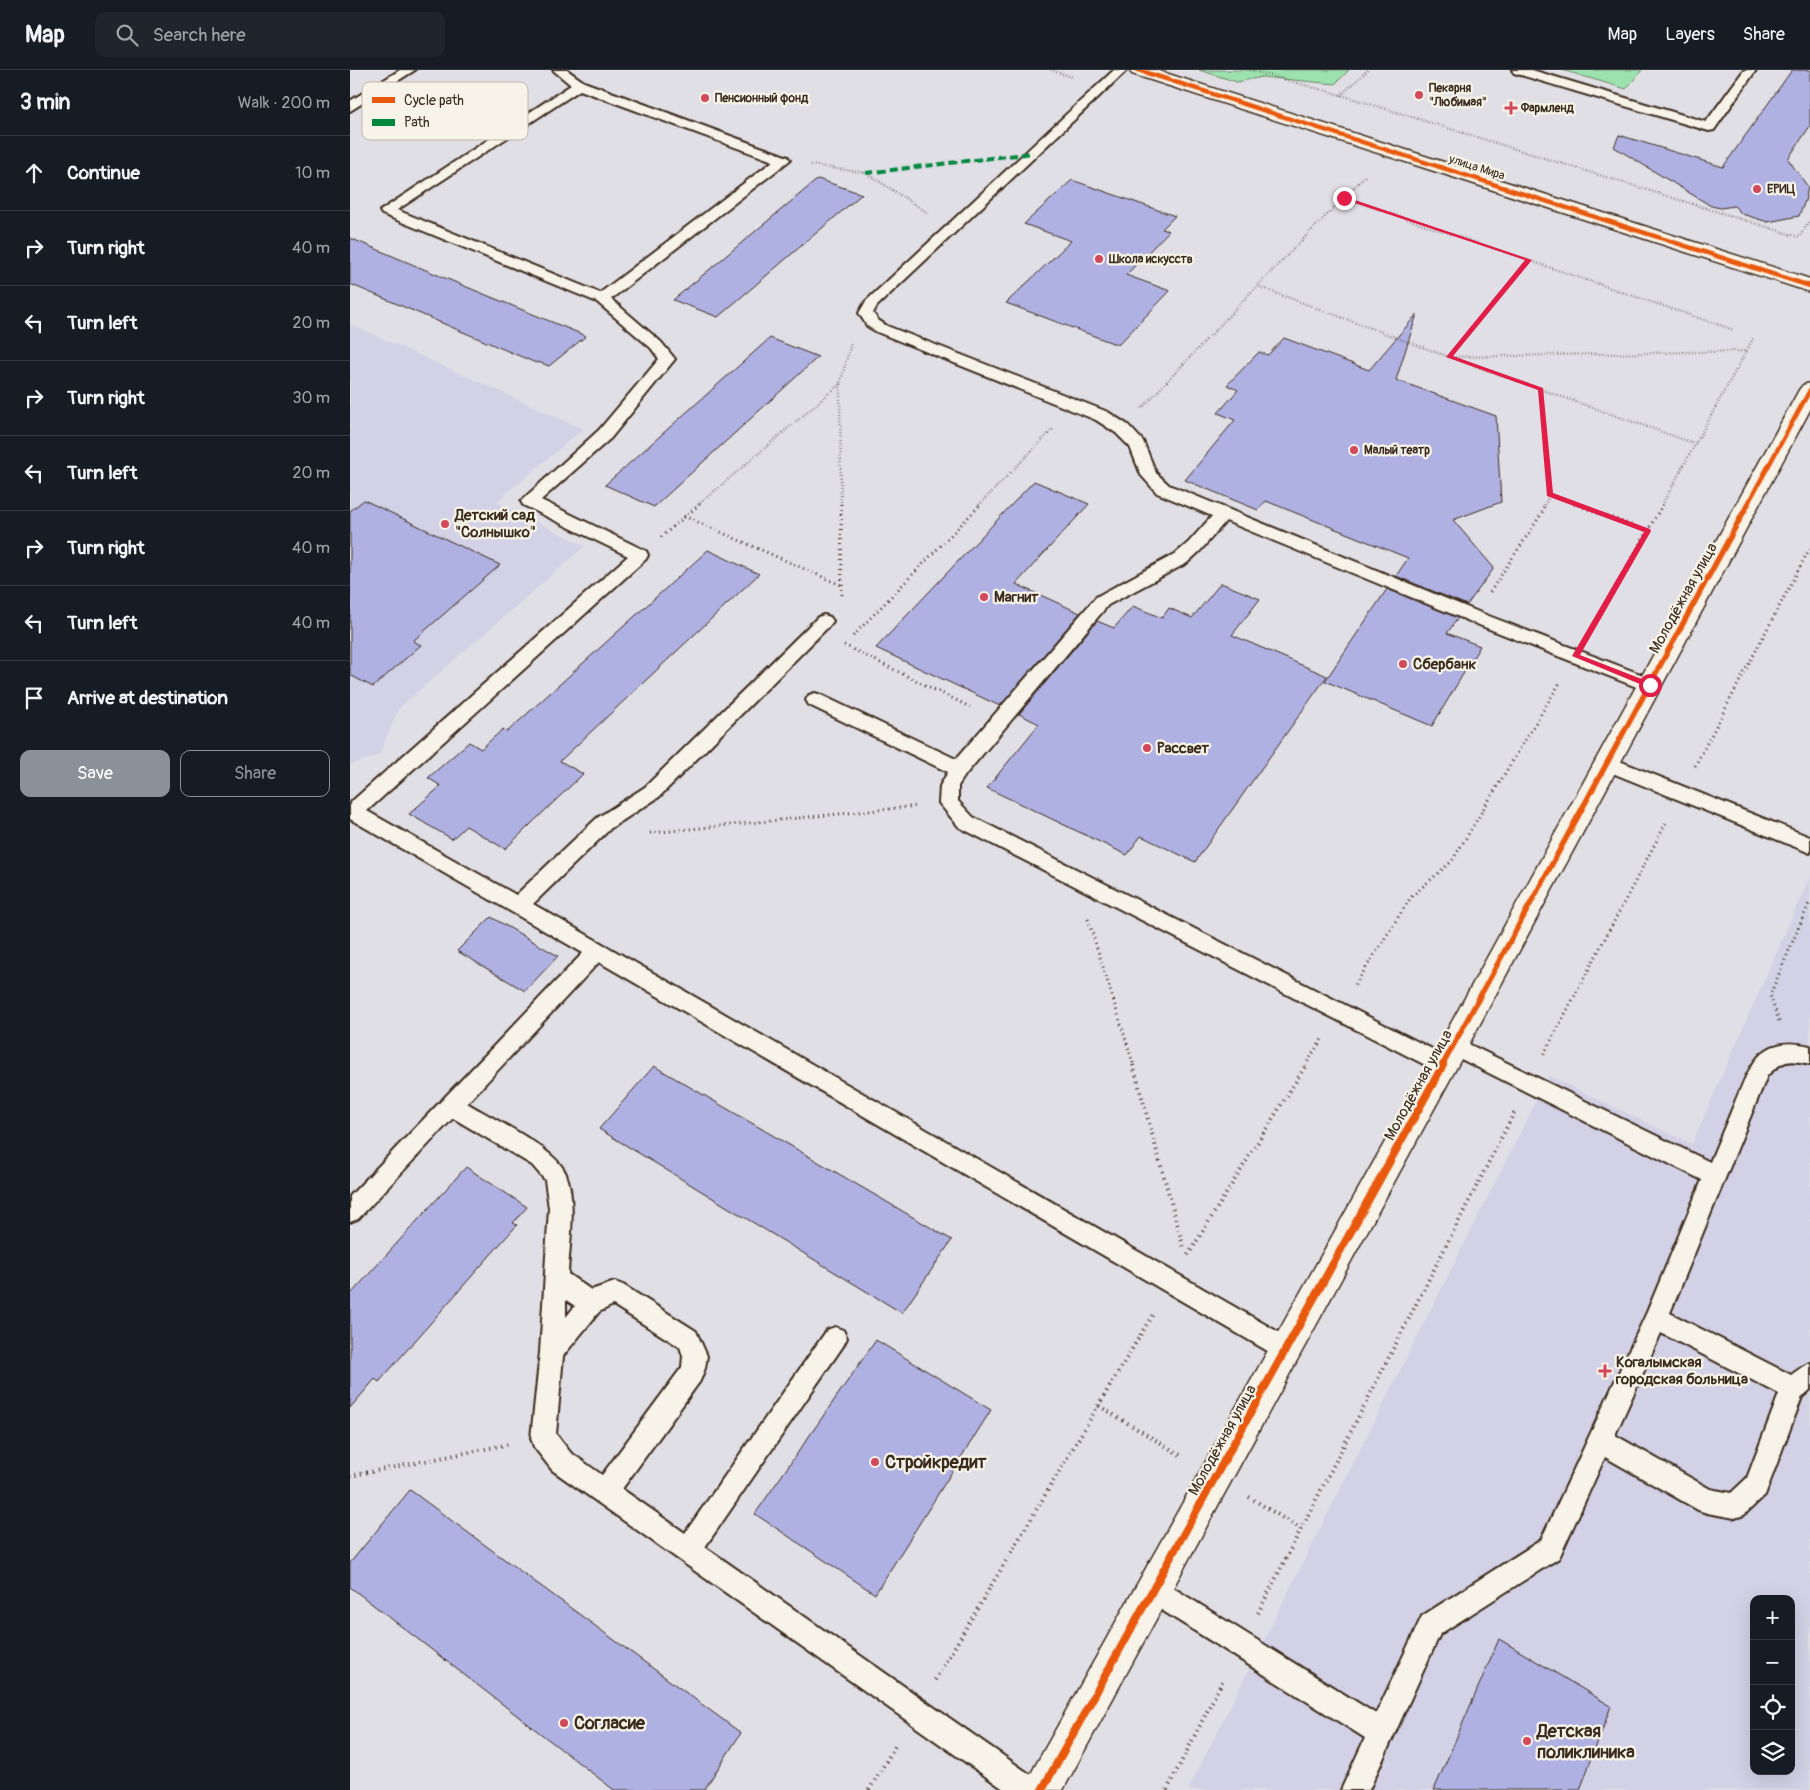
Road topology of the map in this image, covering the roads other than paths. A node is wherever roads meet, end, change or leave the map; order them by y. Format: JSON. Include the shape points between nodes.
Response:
{"nodes":[{"id":1,"x":409,"y":70,"type":"edge"},
{"id":2,"x":559,"y":70,"type":"edge"},
{"id":3,"x":1121,"y":70,"type":"edge"},
{"id":4,"x":1138,"y":70,"type":"edge"},
{"id":5,"x":1518,"y":70,"type":"edge"},
{"id":6,"x":1730,"y":70,"type":"edge"},
{"id":7,"x":1749,"y":72,"type":"edge"},
{"id":8,"x":390,"y":82,"type":"edge"},
{"id":9,"x":578,"y":85,"type":"junction"},
{"id":10,"x":362,"y":99,"type":"edge"},
{"id":11,"x":350,"y":107,"type":"edge"},
{"id":12,"x":528,"y":118,"type":"edge"},
{"id":13,"x":495,"y":140,"type":"edge"},
{"id":14,"x":1810,"y":286,"type":"edge"},
{"id":15,"x":602,"y":299,"type":"junction"},
{"id":16,"x":1810,"y":390,"type":"edge"},
{"id":17,"x":1223,"y":514,"type":"junction"},
{"id":18,"x":824,"y":621,"type":"dead end"},
{"id":19,"x":1650,"y":685,"type":"junction"},
{"id":20,"x":814,"y":700,"type":"dead end"},
{"id":21,"x":1607,"y":763,"type":"junction"},
{"id":22,"x":959,"y":768,"type":"junction"},
{"id":23,"x":352,"y":811,"type":"edge"},
{"id":24,"x":1810,"y":845,"type":"edge"},
{"id":25,"x":518,"y":906,"type":"junction"},
{"id":26,"x":598,"y":951,"type":"junction"},
{"id":27,"x":1800,"y":1052,"type":"edge"},
{"id":28,"x":1448,"y":1056,"type":"junction"},
{"id":29,"x":452,"y":1106,"type":"junction"},
{"id":30,"x":1716,"y":1176,"type":"junction"},
{"id":31,"x":350,"y":1212,"type":"edge"},
{"id":32,"x":556,"y":1279,"type":"junction"},
{"id":33,"x":591,"y":1304,"type":"junction"},
{"id":34,"x":1656,"y":1318,"type":"junction"},
{"id":35,"x":835,"y":1338,"type":"dead end"},
{"id":36,"x":1286,"y":1349,"type":"junction"},
{"id":37,"x":552,"y":1352,"type":"junction"},
{"id":38,"x":1802,"y":1382,"type":"edge"},
{"id":39,"x":1601,"y":1441,"type":"junction"},
{"id":40,"x":604,"y":1492,"type":"junction"},
{"id":41,"x":687,"y":1551,"type":"junction"},
{"id":42,"x":1153,"y":1590,"type":"junction"},
{"id":43,"x":1381,"y":1733,"type":"junction"},
{"id":44,"x":1028,"y":1790,"type":"edge"},
{"id":45,"x":1042,"y":1790,"type":"edge"},
{"id":46,"x":1355,"y":1790,"type":"edge"}],
"edges":[{"from":1,"to":8,"type":"lane"},
{"from":2,"to":9,"type":"lane"},
{"from":3,"to":17,"type":"lane","via":[[871,304],[866,313],[872,323],[882,329],[1102,416],[1122,428],[1137,445],[1149,475],[1163,489]]},
{"from":4,"to":14,"type":"street","name":"улица Мира"},
{"from":5,"to":7,"type":"lane","via":[[1709,127]]},
{"from":6,"to":7,"type":"lane"},
{"from":9,"to":12,"type":"lane"},
{"from":9,"to":15,"type":"lane","via":[[783,160]]},
{"from":10,"to":11,"type":"lane"},
{"from":13,"to":15,"type":"lane","via":[[387,211]]},
{"from":15,"to":23,"type":"lane","via":[[656,344],[667,359],[605,434],[528,501],[640,555]]},
{"from":16,"to":19,"type":"street","name":"Молодёжная улица"},
{"from":17,"to":19,"type":"lane"},
{"from":17,"to":22,"type":"lane","via":[[1195,547],[1175,563],[1102,601]]},
{"from":18,"to":25,"type":"lane","via":[[652,792],[604,822]]},
{"from":19,"to":21,"type":"street","name":"Молодёжная улица"},
{"from":20,"to":22,"type":"lane"},
{"from":21,"to":24,"type":"lane"},
{"from":21,"to":28,"type":"street","name":"Молодёжная улица"},
{"from":22,"to":28,"type":"lane","via":[[949,786],[948,803],[966,822],[1338,1013]]},
{"from":23,"to":25,"type":"lane"},
{"from":25,"to":26,"type":"lane"},
{"from":26,"to":29,"type":"lane"},
{"from":26,"to":36,"type":"lane"},
{"from":27,"to":30,"type":"lane","via":[[1772,1056],[1759,1070]]},
{"from":28,"to":30,"type":"lane","via":[[1529,1084]]},
{"from":28,"to":36,"type":"street","name":"Молодёжная улица"},
{"from":29,"to":31,"type":"lane"},
{"from":29,"to":32,"type":"lane","via":[[540,1158],[556,1176],[560,1208]]},
{"from":30,"to":34,"type":"lane"},
{"from":32,"to":33,"type":"lane"},
{"from":32,"to":37,"type":"lane"},
{"from":33,"to":37,"type":"lane"},
{"from":33,"to":40,"type":"lane","via":[[602,1296],[615,1293],[623,1296],[688,1338],[694,1347],[696,1361],[692,1373]]},
{"from":34,"to":38,"type":"lane"},
{"from":34,"to":39,"type":"lane"},
{"from":35,"to":41,"type":"lane"},
{"from":36,"to":42,"type":"street","name":"Молодёжная улица"},
{"from":37,"to":40,"type":"lane","via":[[542,1438],[561,1461]]},
{"from":38,"to":39,"type":"lane","via":[[1756,1486],[1735,1506],[1707,1501]]},
{"from":39,"to":43,"type":"lane","via":[[1550,1549],[1430,1625]]},
{"from":40,"to":41,"type":"lane"},
{"from":41,"to":44,"type":"lane"},
{"from":42,"to":43,"type":"lane"},
{"from":42,"to":45,"type":"street","name":"Молодёжная улица"},
{"from":43,"to":46,"type":"lane"}]}
